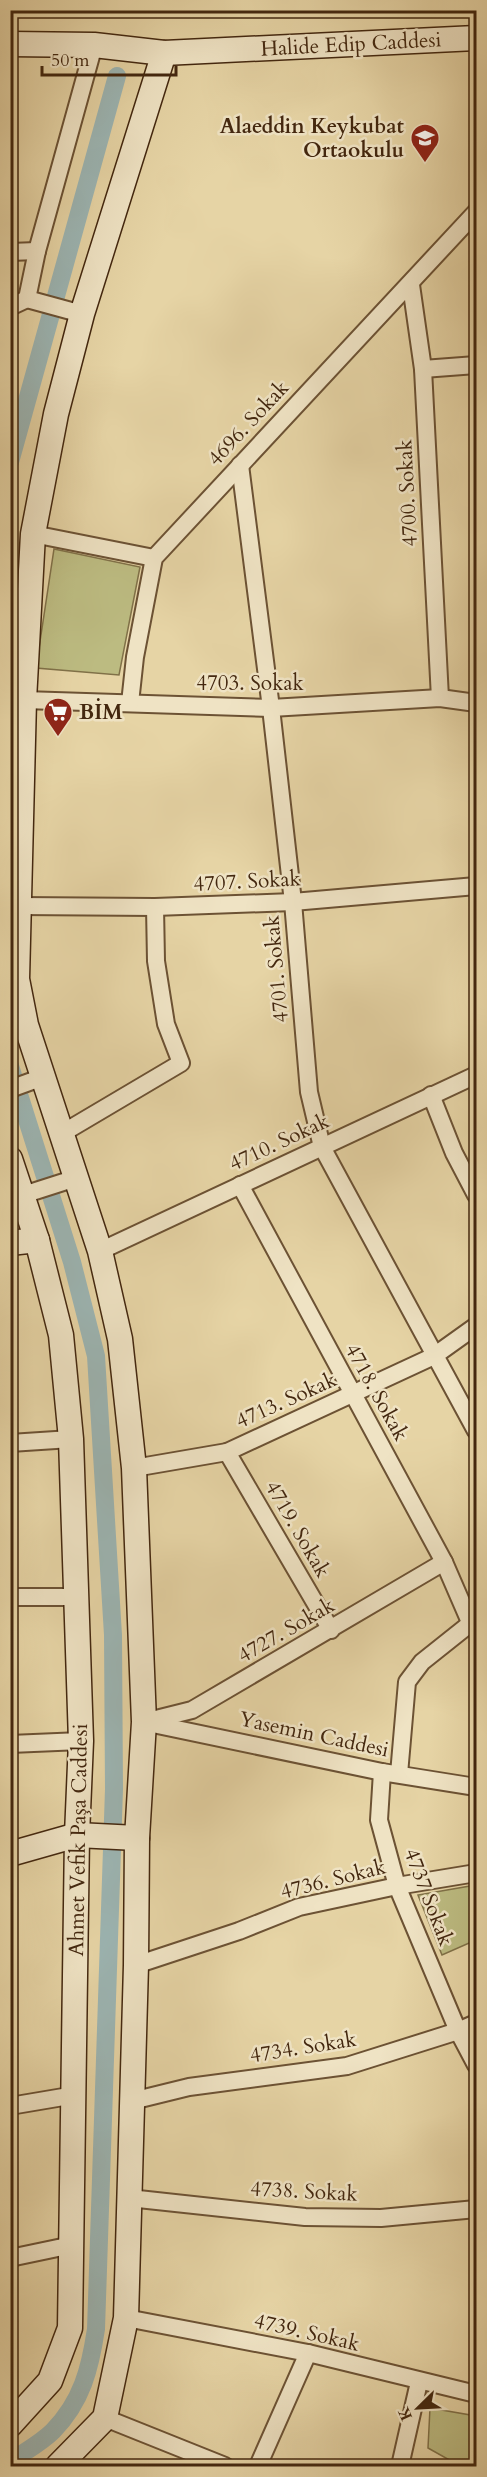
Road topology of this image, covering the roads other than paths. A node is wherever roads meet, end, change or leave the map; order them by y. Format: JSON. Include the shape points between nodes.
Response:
{"nodes":[{"id":1,"x":477,"y":38,"type":"edge"},
{"id":2,"x":10,"y":44,"type":"edge"},
{"id":3,"x":94,"y":45,"type":"junction"},
{"id":4,"x":164,"y":52,"type":"junction"},
{"id":5,"x":477,"y":212,"type":"edge"},
{"id":6,"x":37,"y":251,"type":"junction"},
{"id":7,"x":10,"y":252,"type":"edge"},
{"id":8,"x":411,"y":285,"type":"junction"},
{"id":9,"x":27,"y":299,"type":"junction"},
{"id":10,"x":10,"y":307,"type":"edge"},
{"id":11,"x":62,"y":309,"type":"junction"},
{"id":12,"x":477,"y":365,"type":"edge"},
{"id":13,"x":423,"y":369,"type":"junction"},
{"id":14,"x":240,"y":465,"type":"junction"},
{"id":15,"x":33,"y":534,"type":"junction"},
{"id":16,"x":154,"y":558,"type":"junction"},
{"id":17,"x":440,"y":698,"type":"junction"},
{"id":18,"x":24,"y":700,"type":"junction"},
{"id":19,"x":130,"y":703,"type":"junction"},
{"id":20,"x":477,"y":703,"type":"edge"},
{"id":21,"x":271,"y":708,"type":"junction"},
{"id":22,"x":477,"y":886,"type":"edge"},
{"id":23,"x":292,"y":902,"type":"junction"},
{"id":24,"x":18,"y":906,"type":"junction"},
{"id":25,"x":155,"y":907,"type":"junction"},
{"id":26,"x":477,"y":1075,"type":"edge"},
{"id":27,"x":35,"y":1080,"type":"junction"},
{"id":28,"x":10,"y":1089,"type":"edge"},
{"id":29,"x":431,"y":1095,"type":"junction"},
{"id":30,"x":61,"y":1134,"type":"junction"},
{"id":31,"x":322,"y":1147,"type":"junction"},
{"id":32,"x":10,"y":1159,"type":"edge"},
{"id":33,"x":68,"y":1180,"type":"junction"},
{"id":34,"x":240,"y":1185,"type":"junction"},
{"id":35,"x":31,"y":1192,"type":"junction"},
{"id":36,"x":477,"y":1195,"type":"edge"},
{"id":37,"x":37,"y":1240,"type":"junction"},
{"id":38,"x":10,"y":1243,"type":"edge"},
{"id":39,"x":100,"y":1251,"type":"junction"},
{"id":40,"x":477,"y":1326,"type":"edge"},
{"id":41,"x":434,"y":1356,"type":"junction"},
{"id":42,"x":353,"y":1395,"type":"junction"},
{"id":43,"x":477,"y":1431,"type":"edge"},
{"id":44,"x":71,"y":1439,"type":"junction"},
{"id":45,"x":10,"y":1443,"type":"edge"},
{"id":46,"x":227,"y":1452,"type":"junction"},
{"id":47,"x":134,"y":1468,"type":"junction"},
{"id":48,"x":444,"y":1562,"type":"junction"},
{"id":49,"x":10,"y":1597,"type":"edge"},
{"id":50,"x":76,"y":1597,"type":"junction"},
{"id":51,"x":473,"y":1621,"type":"edge"},
{"id":52,"x":331,"y":1630,"type":"junction"},
{"id":53,"x":144,"y":1722,"type":"junction"},
{"id":54,"x":81,"y":1741,"type":"junction"},
{"id":55,"x":10,"y":1744,"type":"edge"},
{"id":56,"x":382,"y":1772,"type":"junction"},
{"id":57,"x":399,"y":1774,"type":"junction"},
{"id":58,"x":477,"y":1787,"type":"edge"},
{"id":59,"x":82,"y":1835,"type":"junction"},
{"id":60,"x":133,"y":1838,"type":"junction"},
{"id":61,"x":10,"y":1854,"type":"edge"},
{"id":62,"x":477,"y":1873,"type":"edge"},
{"id":63,"x":398,"y":1886,"type":"junction"},
{"id":64,"x":136,"y":1965,"type":"junction"},
{"id":65,"x":477,"y":2023,"type":"edge"},
{"id":66,"x":458,"y":2031,"type":"junction"},
{"id":67,"x":477,"y":2066,"type":"edge"},
{"id":68,"x":75,"y":2095,"type":"junction"},
{"id":69,"x":132,"y":2101,"type":"junction"},
{"id":70,"x":10,"y":2106,"type":"edge"},
{"id":71,"x":129,"y":2198,"type":"junction"},
{"id":72,"x":477,"y":2209,"type":"edge"},
{"id":73,"x":72,"y":2245,"type":"junction"},
{"id":74,"x":10,"y":2258,"type":"edge"},
{"id":75,"x":126,"y":2318,"type":"junction"},
{"id":76,"x":308,"y":2353,"type":"junction"},
{"id":77,"x":419,"y":2382,"type":"junction"},
{"id":78,"x":477,"y":2394,"type":"edge"},
{"id":79,"x":105,"y":2418,"type":"junction"},
{"id":80,"x":10,"y":2425,"type":"edge"},
{"id":81,"x":58,"y":2466,"type":"edge"},
{"id":82,"x":225,"y":2466,"type":"edge"},
{"id":83,"x":258,"y":2466,"type":"edge"},
{"id":84,"x":400,"y":2466,"type":"edge"}],
"edges":[{"from":1,"to":4,"type":"street","name":"Halide Edip Caddesi"},
{"from":2,"to":3,"type":"street","name":"Halide Edip Caddesi"},
{"from":3,"to":4,"type":"street","name":"Halide Edip Caddesi"},
{"from":3,"to":6,"type":"street"},
{"from":4,"to":11,"type":"street"},
{"from":5,"to":8,"type":"street","name":"4696. Sokak"},
{"from":6,"to":7,"type":"street"},
{"from":6,"to":9,"type":"street"},
{"from":8,"to":13,"type":"street","name":"4700. Sokak"},
{"from":8,"to":14,"type":"street","name":"4696. Sokak"},
{"from":9,"to":10,"type":"street"},
{"from":9,"to":11,"type":"street"},
{"from":11,"to":15,"type":"street","via":[[56,414]]},
{"from":12,"to":13,"type":"street"},
{"from":13,"to":17,"type":"street","name":"4700. Sokak"},
{"from":14,"to":16,"type":"street","name":"4696. Sokak"},
{"from":14,"to":21,"type":"street","name":"4701. Sokak"},
{"from":15,"to":16,"type":"street"},
{"from":15,"to":18,"type":"street"},
{"from":16,"to":19,"type":"street"},
{"from":17,"to":20,"type":"street","name":"4703. Sokak"},
{"from":17,"to":21,"type":"street","name":"4703. Sokak"},
{"from":18,"to":19,"type":"street","name":"4703. Sokak"},
{"from":18,"to":24,"type":"street"},
{"from":19,"to":21,"type":"street","name":"4703. Sokak"},
{"from":21,"to":23,"type":"street","name":"4701. Sokak"},
{"from":22,"to":23,"type":"street","name":"4707. Sokak"},
{"from":23,"to":25,"type":"street","name":"4707. Sokak"},
{"from":23,"to":31,"type":"street","name":"4701. Sokak","via":[[309,1092]]},
{"from":24,"to":25,"type":"street","name":"4707. Sokak"},
{"from":24,"to":27,"type":"street","via":[[17,979]]},
{"from":25,"to":30,"type":"street","via":[[156,962],[164,1013],[181,1064]]},
{"from":26,"to":29,"type":"street","name":"4710. Sokak"},
{"from":27,"to":28,"type":"street"},
{"from":27,"to":30,"type":"street"},
{"from":29,"to":31,"type":"street","name":"4710. Sokak"},
{"from":29,"to":36,"type":"street","via":[[454,1154]]},
{"from":30,"to":33,"type":"street"},
{"from":31,"to":34,"type":"street","name":"4710. Sokak"},
{"from":31,"to":41,"type":"street","name":"4701. Sokak"},
{"from":32,"to":35,"type":"street","name":"Ahmet Vefik Paşa Caddesi"},
{"from":33,"to":35,"type":"street"},
{"from":33,"to":39,"type":"street"},
{"from":34,"to":39,"type":"street","name":"4710. Sokak"},
{"from":34,"to":42,"type":"street","name":"4718. Sokak"},
{"from":35,"to":37,"type":"street","name":"Ahmet Vefik Paşa Caddesi"},
{"from":37,"to":38,"type":"street"},
{"from":37,"to":44,"type":"street","name":"Ahmet Vefik Paşa Caddesi","via":[[61,1335]]},
{"from":39,"to":47,"type":"street","via":[[120,1339]]},
{"from":40,"to":41,"type":"street","name":"4713. Sokak"},
{"from":41,"to":42,"type":"street","name":"4713. Sokak"},
{"from":41,"to":43,"type":"street","name":"4701. Sokak"},
{"from":42,"to":46,"type":"street","name":"4713. Sokak"},
{"from":42,"to":48,"type":"street","name":"4718. Sokak"},
{"from":44,"to":45,"type":"street"},
{"from":44,"to":50,"type":"street","name":"Ahmet Vefik Paşa Caddesi"},
{"from":46,"to":47,"type":"street","name":"4713. Sokak"},
{"from":46,"to":52,"type":"street","name":"4719. Sokak"},
{"from":47,"to":53,"type":"street"},
{"from":48,"to":51,"type":"street","name":"4718. Sokak"},
{"from":48,"to":52,"type":"street","name":"4727. Sokak"},
{"from":49,"to":50,"type":"street"},
{"from":50,"to":54,"type":"street","name":"Ahmet Vefik Paşa Caddesi"},
{"from":51,"to":57,"type":"street","via":[[422,1662],[407,1682]]},
{"from":52,"to":53,"type":"street","name":"4727. Sokak","via":[[192,1710]]},
{"from":53,"to":56,"type":"street","name":"Yasemin Caddesi"},
{"from":53,"to":60,"type":"street"},
{"from":54,"to":55,"type":"street"},
{"from":54,"to":59,"type":"street","name":"Ahmet Vefik Paşa Caddesi"},
{"from":56,"to":57,"type":"street","name":"Yasemin Caddesi"},
{"from":56,"to":63,"type":"street","name":"4737 Sokak","via":[[379,1820]]},
{"from":57,"to":58,"type":"street","name":"Yasemin Caddesi"},
{"from":59,"to":60,"type":"street"},
{"from":59,"to":61,"type":"street"},
{"from":59,"to":68,"type":"street","name":"Ahmet Vefik Paşa Caddesi"},
{"from":60,"to":64,"type":"street"},
{"from":62,"to":63,"type":"street","name":"4736. Sokak"},
{"from":63,"to":64,"type":"street","name":"4736. Sokak","via":[[299,1907]]},
{"from":63,"to":66,"type":"street","name":"4737 Sokak"},
{"from":64,"to":69,"type":"street"},
{"from":65,"to":66,"type":"street","name":"4734. Sokak"},
{"from":66,"to":67,"type":"street","name":"4737 Sokak"},
{"from":66,"to":69,"type":"street","name":"4734. Sokak","via":[[347,2066],[189,2087]]},
{"from":68,"to":70,"type":"street"},
{"from":68,"to":73,"type":"street","name":"Ahmet Vefik Paşa Caddesi"},
{"from":69,"to":71,"type":"street"},
{"from":71,"to":72,"type":"street","name":"4738. Sokak","via":[[305,2217],[381,2218]]},
{"from":71,"to":75,"type":"street"},
{"from":73,"to":74,"type":"street"},
{"from":73,"to":80,"type":"street","name":"Ahmet Vefik Paşa Caddesi","via":[[70,2328],[50,2381]]},
{"from":75,"to":76,"type":"street","name":"4739. Sokak"},
{"from":75,"to":79,"type":"street"},
{"from":76,"to":77,"type":"street","name":"4739. Sokak"},
{"from":76,"to":83,"type":"street"},
{"from":77,"to":78,"type":"street","name":"4739. Sokak"},
{"from":77,"to":84,"type":"street"},
{"from":79,"to":81,"type":"street"},
{"from":79,"to":82,"type":"street"}]}
